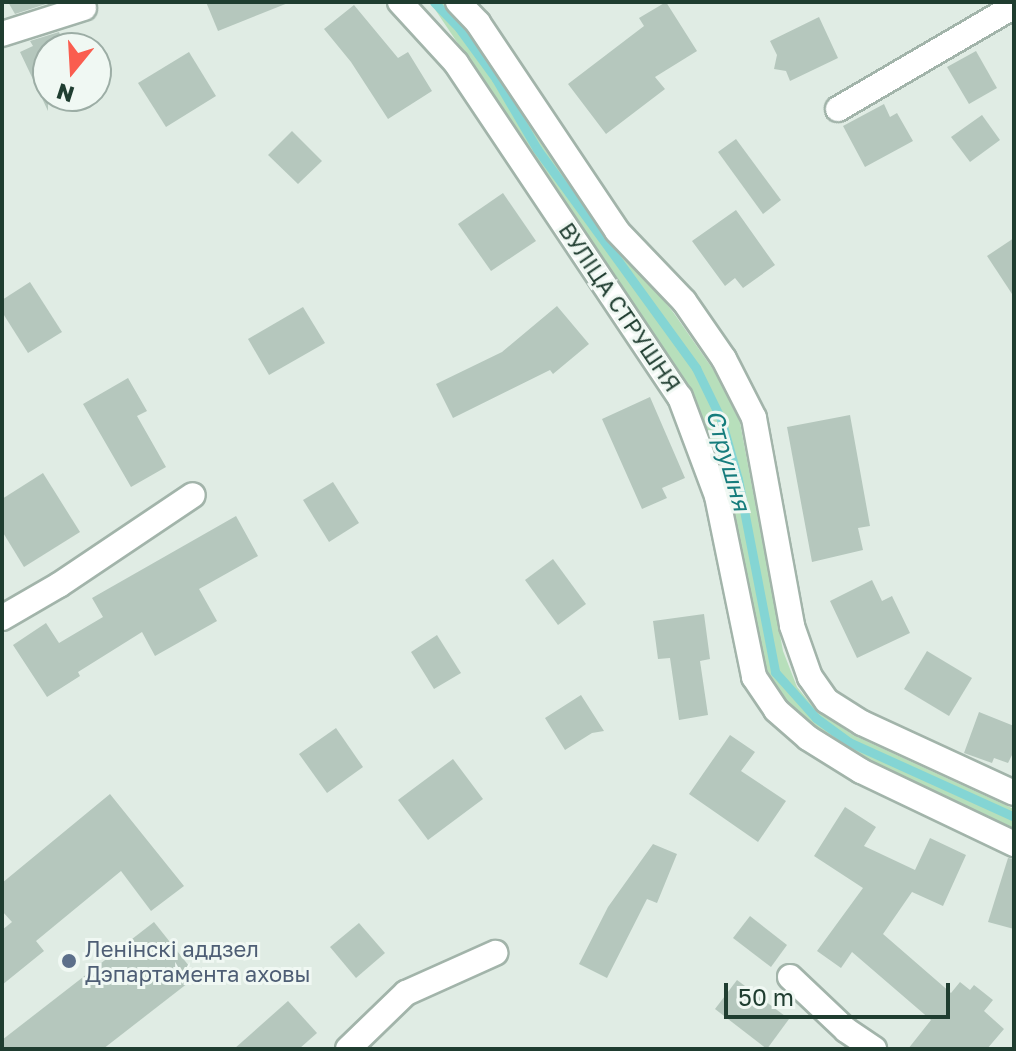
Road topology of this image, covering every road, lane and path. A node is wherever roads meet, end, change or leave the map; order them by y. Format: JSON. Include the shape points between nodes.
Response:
{"nodes":[{"id":1,"x":400,"y":2,"type":"edge"},
{"id":2,"x":458,"y":2,"type":"edge"},
{"id":3,"x":1014,"y":6,"type":"edge"},
{"id":4,"x":84,"y":8,"type":"dead end"},
{"id":5,"x":2,"y":34,"type":"edge"},
{"id":6,"x":838,"y":109,"type":"dead end"},
{"id":7,"x":193,"y":495,"type":"dead end"},
{"id":8,"x":2,"y":618,"type":"edge"},
{"id":9,"x":1014,"y":793,"type":"edge"},
{"id":10,"x":1014,"y":844,"type":"edge"},
{"id":11,"x":495,"y":953,"type":"dead end"},
{"id":12,"x":790,"y":977,"type":"dead end"},
{"id":13,"x":348,"y":1049,"type":"edge"},
{"id":14,"x":874,"y":1049,"type":"edge"}],
"edges":[{"from":1,"to":10,"type":"street","name":"ВУЛІЦА СТРУШНЯ","via":[[456,63],[680,397],[717,496],[754,677],[776,710],[808,738],[861,771]]},
{"from":2,"to":9,"type":"street","name":"ВУЛІЦА СТРУШНЯ","via":[[478,23],[617,231],[684,301],[724,359],[754,418],[792,626],[810,677],[827,701],[862,723]]},
{"from":3,"to":6,"type":"street"},
{"from":4,"to":5,"type":"street"},
{"from":7,"to":8,"type":"street"},
{"from":11,"to":13,"type":"street","via":[[406,993]]},
{"from":12,"to":14,"type":"street"}]}
